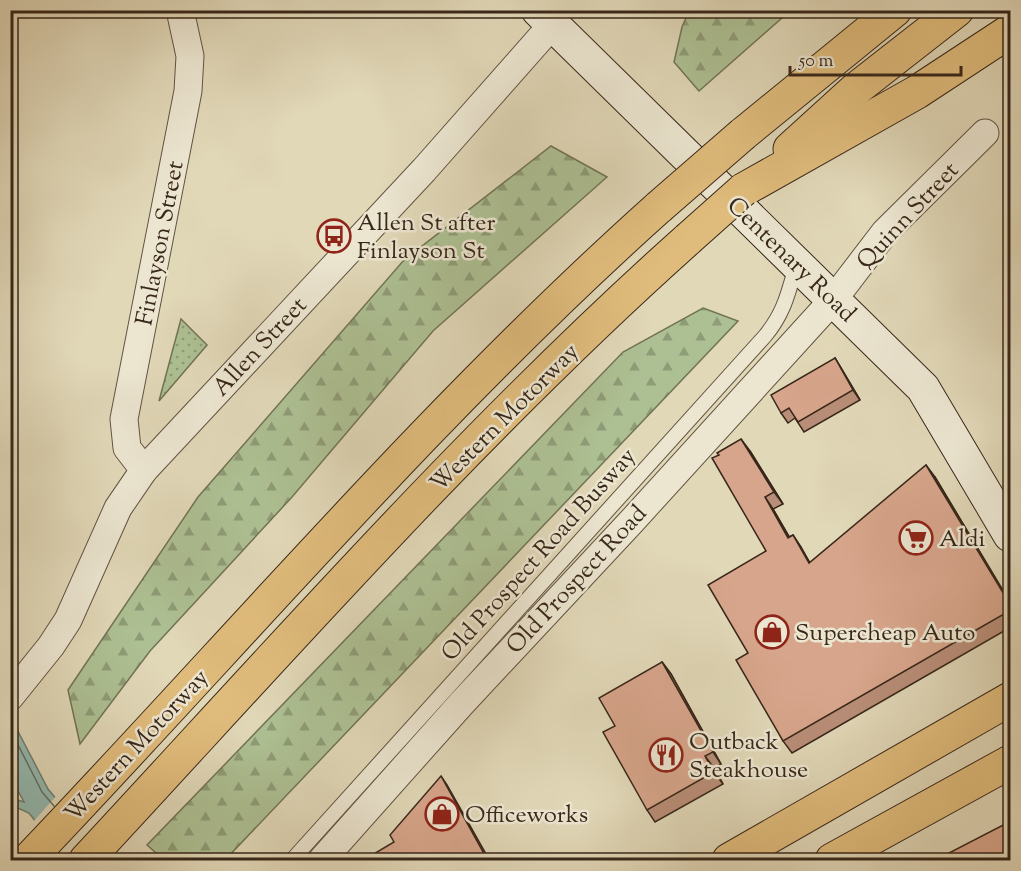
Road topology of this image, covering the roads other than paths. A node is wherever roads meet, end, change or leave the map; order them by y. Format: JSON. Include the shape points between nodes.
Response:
{"nodes":[{"id":1,"x":180,"y":10,"type":"edge"},
{"id":2,"x":895,"y":10,"type":"edge"},
{"id":3,"x":957,"y":10,"type":"edge"},
{"id":4,"x":545,"y":18,"type":"edge"},
{"id":5,"x":1011,"y":31,"type":"edge"},
{"id":6,"x":985,"y":133,"type":"dead end"},
{"id":7,"x":774,"y":168,"type":"junction"},
{"id":8,"x":796,"y":264,"type":"junction"},
{"id":9,"x":833,"y":300,"type":"junction"},
{"id":10,"x":144,"y":470,"type":"junction"},
{"id":11,"x":1011,"y":535,"type":"edge"},
{"id":12,"x":17,"y":688,"type":"edge"},
{"id":13,"x":1011,"y":699,"type":"edge"},
{"id":14,"x":1011,"y":762,"type":"edge"},
{"id":15,"x":32,"y":856,"type":"edge"},
{"id":16,"x":86,"y":861,"type":"edge"},
{"id":17,"x":292,"y":861,"type":"edge"},
{"id":18,"x":322,"y":861,"type":"edge"},
{"id":19,"x":729,"y":861,"type":"edge"},
{"id":20,"x":832,"y":861,"type":"edge"}],
"edges":[{"from":1,"to":10,"type":"street","name":"Finlayson Street","via":[[190,56],[188,91],[124,418],[127,448]]},
{"from":2,"to":15,"type":"highway","name":"Western Motorway","bridge":true,"via":[[743,134],[549,308],[421,438]]},
{"from":3,"to":7,"type":"highway","via":[[856,89]]},
{"from":4,"to":8,"type":"main road","name":"Centenary Road"},
{"from":4,"to":10,"type":"street","name":"Allen Street","via":[[424,170]]},
{"from":5,"to":7,"type":"highway","via":[[917,92]]},
{"from":6,"to":9,"type":"street","name":"Quinn Street","via":[[885,232]]},
{"from":7,"to":16,"type":"highway","name":"Western Motorway","bridge":true,"via":[[688,239],[475,443]]},
{"from":8,"to":9,"type":"main road","name":"Centenary Road"},
{"from":8,"to":17,"type":"lane","name":"Old Prospect Road Busway","via":[[786,304],[765,336]]},
{"from":9,"to":11,"type":"main road","name":"Centenary Road","via":[[923,388]]},
{"from":9,"to":18,"type":"street","name":"Old Prospect Road"},
{"from":10,"to":12,"type":"street","name":"Allen Street","via":[[118,508],[68,620]]},
{"from":13,"to":19,"type":"highway"},
{"from":14,"to":20,"type":"highway"}]}
